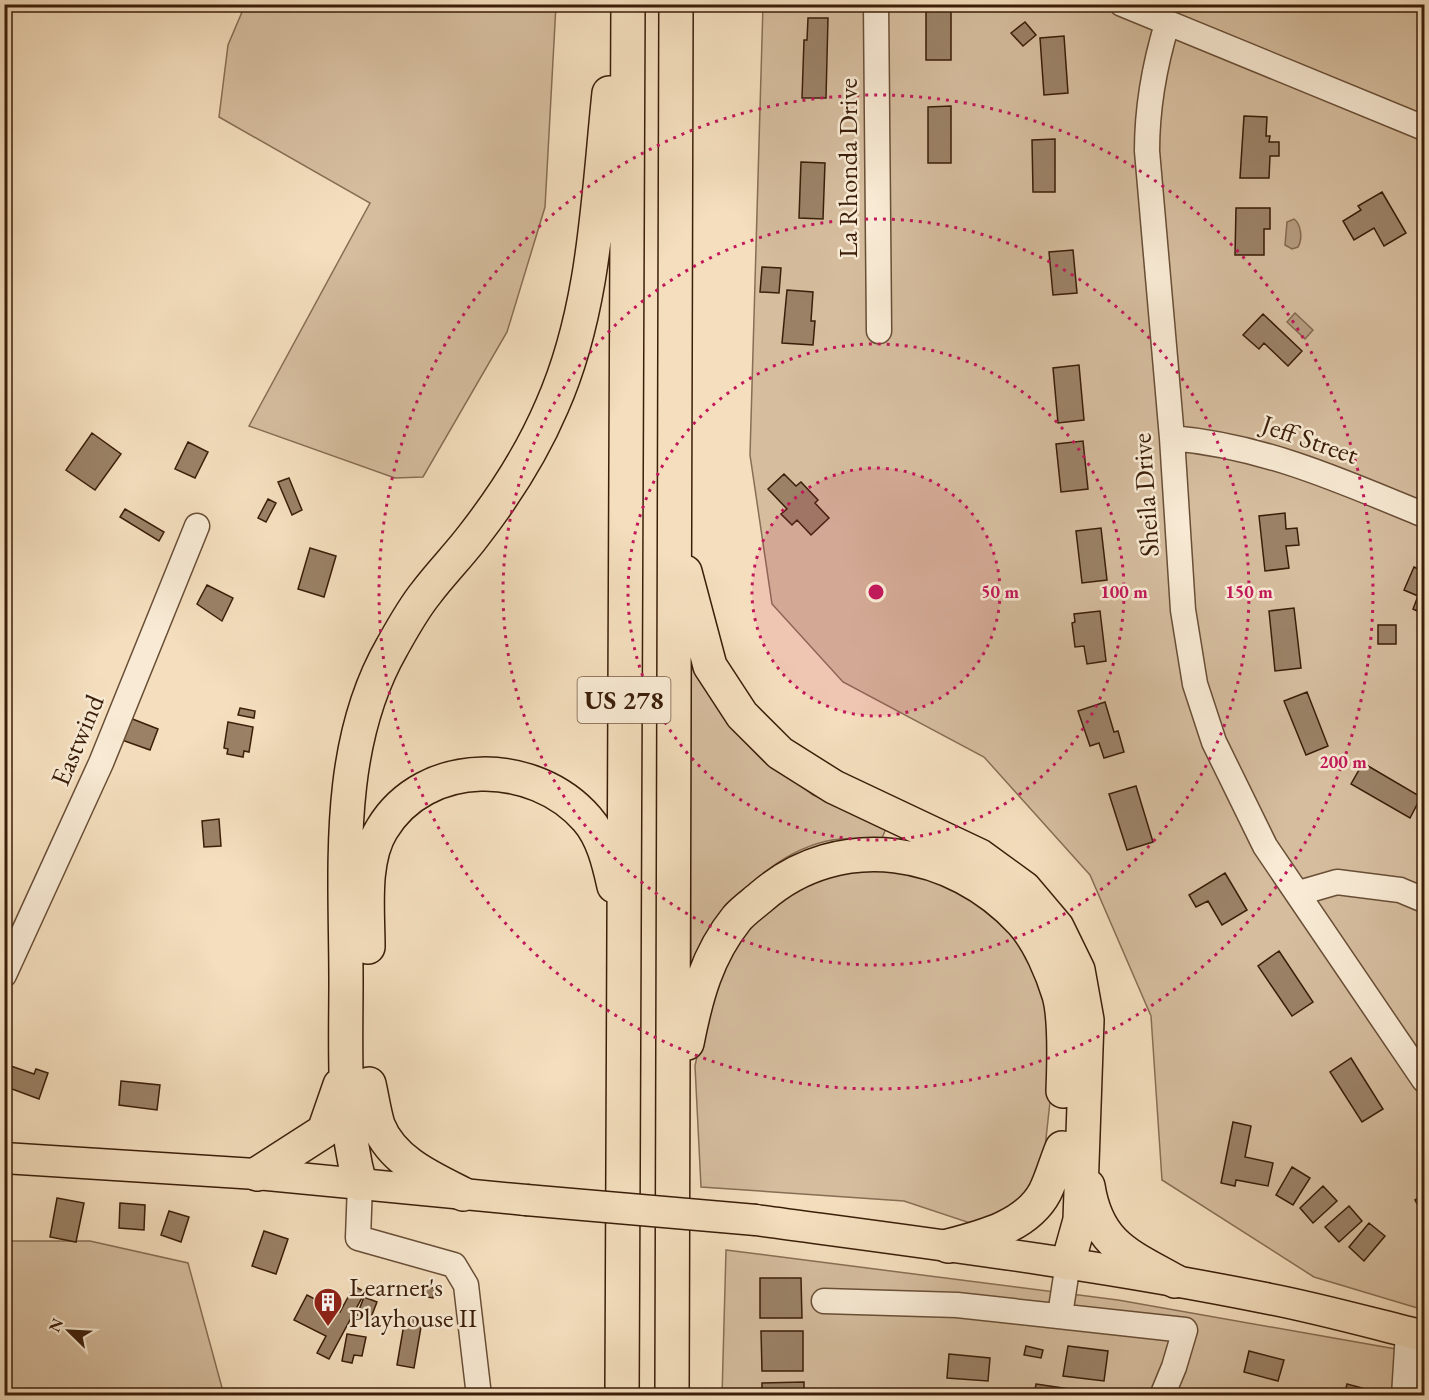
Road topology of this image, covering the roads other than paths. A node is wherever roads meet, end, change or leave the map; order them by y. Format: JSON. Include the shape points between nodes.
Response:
{"nodes":[{"id":1,"x":618,"y":4,"type":"edge"},
{"id":2,"x":628,"y":4,"type":"edge"},
{"id":3,"x":676,"y":4,"type":"edge"},
{"id":4,"x":876,"y":4,"type":"edge"},
{"id":5,"x":1122,"y":4,"type":"edge"},
{"id":6,"x":1167,"y":24,"type":"junction"},
{"id":7,"x":1425,"y":128,"type":"edge"},
{"id":8,"x":879,"y":331,"type":"dead end"},
{"id":9,"x":1172,"y":438,"type":"junction"},
{"id":10,"x":1425,"y":515,"type":"edge"},
{"id":11,"x":673,"y":520,"type":"junction"},
{"id":12,"x":197,"y":526,"type":"dead end"},
{"id":13,"x":1299,"y":893,"type":"junction"},
{"id":14,"x":1425,"y":900,"type":"edge"},
{"id":15,"x":623,"y":926,"type":"junction"},
{"id":16,"x":4,"y":975,"type":"edge"},
{"id":17,"x":346,"y":1051,"type":"junction"},
{"id":18,"x":1425,"y":1080,"type":"edge"},
{"id":19,"x":369,"y":1084,"type":"junction"},
{"id":20,"x":672,"y":1121,"type":"junction"},
{"id":21,"x":1073,"y":1151,"type":"junction"},
{"id":22,"x":4,"y":1158,"type":"edge"},
{"id":23,"x":257,"y":1174,"type":"junction"},
{"id":24,"x":360,"y":1184,"type":"junction"},
{"id":25,"x":463,"y":1194,"type":"junction"},
{"id":26,"x":948,"y":1245,"type":"junction"},
{"id":27,"x":1068,"y":1263,"type":"junction"},
{"id":28,"x":1175,"y":1281,"type":"junction"},
{"id":29,"x":824,"y":1301,"type":"dead end"},
{"id":30,"x":1060,"y":1315,"type":"junction"},
{"id":31,"x":1416,"y":1334,"type":"edge"},
{"id":32,"x":479,"y":1395,"type":"edge"},
{"id":33,"x":622,"y":1395,"type":"edge"},
{"id":34,"x":672,"y":1395,"type":"edge"},
{"id":35,"x":1162,"y":1395,"type":"edge"},
{"id":36,"x":1404,"y":1395,"type":"edge"}],
"edges":[{"from":1,"to":17,"type":"highway","via":[[581,324],[553,405],[516,478],[473,538],[425,594],[390,649],[362,712],[350,776],[346,858]]},
{"from":2,"to":15,"type":"highway","number":"US 278"},
{"from":3,"to":11,"type":"highway","number":"US 278"},
{"from":4,"to":8,"type":"street","name":"La Rhonda Drive"},
{"from":5,"to":6,"type":"street"},
{"from":6,"to":7,"type":"street"},
{"from":6,"to":9,"type":"street","name":"Sheila Drive","via":[[1152,78],[1147,151]]},
{"from":9,"to":10,"type":"street","name":"Jeff Street","via":[[1251,449]]},
{"from":9,"to":13,"type":"street","name":"Sheila Drive","via":[[1183,610],[1195,684],[1215,742],[1243,803],[1265,846]]},
{"from":11,"to":20,"type":"highway","number":"US 278"},
{"from":11,"to":21,"type":"highway","via":[[710,666],[742,715],[780,753],[834,787],[980,856],[1024,888],[1057,927],[1078,970],[1087,1020]]},
{"from":12,"to":16,"type":"street","name":"Eastwind","via":[[101,764]]},
{"from":13,"to":14,"type":"street","via":[[1336,882],[1400,890]]},
{"from":13,"to":18,"type":"street","name":"Sheila Drive"},
{"from":15,"to":19,"type":"highway","via":[[606,853],[588,819],[562,796],[530,782],[498,775],[461,774],[430,784],[402,802],[381,830],[371,859]]},
{"from":15,"to":33,"type":"highway","number":"US 278"},
{"from":17,"to":23,"type":"highway","via":[[338,1095],[324,1131]]},
{"from":17,"to":24,"type":"highway","via":[[350,1146]]},
{"from":19,"to":24,"type":"highway","via":[[369,1150]]},
{"from":19,"to":25,"type":"highway","via":[[378,1125],[392,1149],[425,1175]]},
{"from":20,"to":21,"type":"highway","via":[[696,994],[738,917],[777,883],[816,862],[862,853],[942,866],[989,892],[1023,923],[1039,948],[1059,997]]},
{"from":20,"to":34,"type":"highway","number":"US 278"},
{"from":21,"to":26,"type":"highway","via":[[1044,1194],[1020,1219],[990,1235]]},
{"from":21,"to":27,"type":"highway","via":[[1080,1220]]},
{"from":21,"to":28,"type":"highway","via":[[1100,1228],[1123,1252]]},
{"from":22,"to":23,"type":"main road"},
{"from":23,"to":24,"type":"main road"},
{"from":24,"to":25,"type":"main road"},
{"from":24,"to":32,"type":"street","via":[[358,1238],[454,1265],[466,1285]]},
{"from":25,"to":26,"type":"main road","bridge":true,"via":[[756,1220]]},
{"from":26,"to":27,"type":"main road"},
{"from":27,"to":28,"type":"main road"},
{"from":27,"to":30,"type":"street"},
{"from":28,"to":31,"type":"main road","via":[[1268,1298]]},
{"from":29,"to":30,"type":"street","via":[[920,1302]]},
{"from":30,"to":35,"type":"street","via":[[1185,1330]]},
{"from":31,"to":36,"type":"street"}]}
